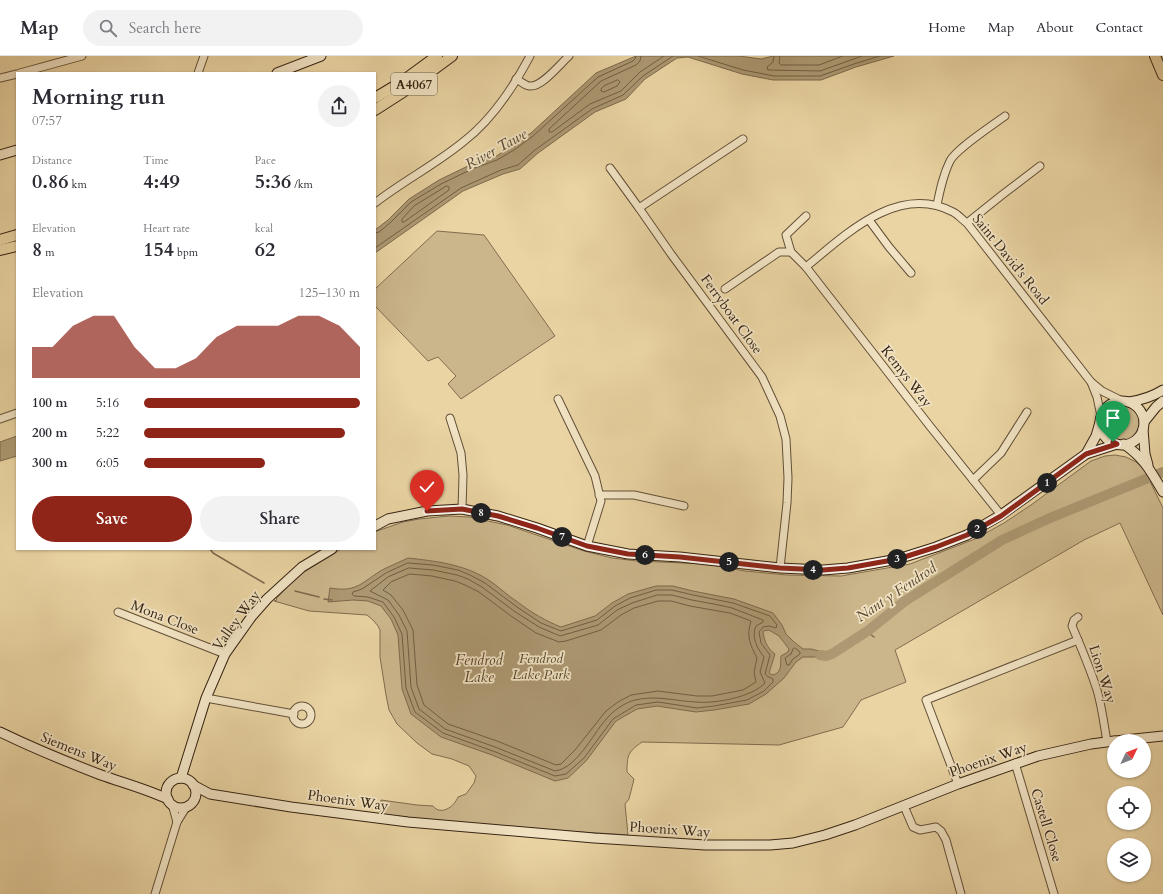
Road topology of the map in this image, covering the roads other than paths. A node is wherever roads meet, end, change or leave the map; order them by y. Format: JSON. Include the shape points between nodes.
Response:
{"nodes":[{"id":1,"x":82,"y":56,"type":"edge"},
{"id":2,"x":204,"y":56,"type":"edge"},
{"id":3,"x":321,"y":56,"type":"edge"},
{"id":4,"x":437,"y":56,"type":"edge"},
{"id":5,"x":452,"y":56,"type":"edge"},
{"id":6,"x":530,"y":56,"type":"edge"},
{"id":7,"x":569,"y":56,"type":"edge"},
{"id":8,"x":1155,"y":56,"type":"edge"},
{"id":9,"x":22,"y":72,"type":"edge"},
{"id":10,"x":198,"y":72,"type":"edge"},
{"id":11,"x":281,"y":72,"type":"edge"},
{"id":12,"x":16,"y":74,"type":"edge"},
{"id":13,"x":1163,"y":74,"type":"edge"},
{"id":14,"x":0,"y":78,"type":"edge"},
{"id":15,"x":516,"y":79,"type":"junction"},
{"id":16,"x":376,"y":97,"type":"edge"},
{"id":17,"x":376,"y":109,"type":"edge"},
{"id":18,"x":1005,"y":116,"type":"dead end"},
{"id":19,"x":743,"y":139,"type":"dead end"},
{"id":20,"x":16,"y":150,"type":"edge"},
{"id":21,"x":0,"y":154,"type":"edge"},
{"id":22,"x":1040,"y":166,"type":"dead end"},
{"id":23,"x":610,"y":168,"type":"dead end"},
{"id":24,"x":376,"y":202,"type":"edge"},
{"id":25,"x":937,"y":205,"type":"junction"},
{"id":26,"x":639,"y":208,"type":"junction"},
{"id":27,"x":806,"y":216,"type":"dead end"},
{"id":28,"x":869,"y":220,"type":"junction"},
{"id":29,"x":967,"y":223,"type":"junction"},
{"id":30,"x":16,"y":236,"type":"edge"},
{"id":31,"x":0,"y":240,"type":"edge"},
{"id":32,"x":16,"y":246,"type":"edge"},
{"id":33,"x":0,"y":250,"type":"edge"},
{"id":34,"x":791,"y":252,"type":"junction"},
{"id":35,"x":806,"y":267,"type":"junction"},
{"id":36,"x":911,"y":273,"type":"dead end"},
{"id":37,"x":725,"y":289,"type":"dead end"},
{"id":38,"x":1091,"y":382,"type":"junction"},
{"id":39,"x":1163,"y":390,"type":"edge"},
{"id":40,"x":558,"y":399,"type":"dead end"},
{"id":41,"x":1163,"y":400,"type":"edge"},
{"id":42,"x":1126,"y":401,"type":"junction"},
{"id":43,"x":1027,"y":412,"type":"dead end"},
{"id":44,"x":16,"y":413,"type":"edge"},
{"id":45,"x":450,"y":418,"type":"dead end"},
{"id":46,"x":0,"y":419,"type":"edge"},
{"id":47,"x":1101,"y":419,"type":"junction"},
{"id":48,"x":1144,"y":425,"type":"junction"},
{"id":49,"x":1120,"y":444,"type":"junction"},
{"id":50,"x":1086,"y":454,"type":"junction"},
{"id":51,"x":1150,"y":469,"type":"junction"},
{"id":52,"x":973,"y":480,"type":"junction"},
{"id":53,"x":1163,"y":492,"type":"edge"},
{"id":54,"x":599,"y":495,"type":"junction"},
{"id":55,"x":684,"y":506,"type":"dead end"},
{"id":56,"x":462,"y":509,"type":"junction"},
{"id":57,"x":1001,"y":516,"type":"junction"},
{"id":58,"x":376,"y":525,"type":"edge"},
{"id":59,"x":587,"y":546,"type":"junction"},
{"id":60,"x":330,"y":550,"type":"edge"},
{"id":61,"x":780,"y":568,"type":"junction"},
{"id":62,"x":118,"y":612,"type":"dead end"},
{"id":63,"x":1078,"y":617,"type":"dead end"},
{"id":64,"x":1078,"y":640,"type":"junction"},
{"id":65,"x":225,"y":654,"type":"junction"},
{"id":66,"x":206,"y":698,"type":"junction"},
{"id":67,"x":294,"y":714,"type":"dead end"},
{"id":68,"x":0,"y":732,"type":"edge"},
{"id":69,"x":1110,"y":734,"type":"edge"},
{"id":70,"x":1163,"y":736,"type":"edge"},
{"id":71,"x":1151,"y":737,"type":"edge"},
{"id":72,"x":1107,"y":742,"type":"edge"},
{"id":73,"x":1015,"y":763,"type":"junction"},
{"id":74,"x":181,"y":778,"type":"junction"},
{"id":75,"x":169,"y":784,"type":"junction"},
{"id":76,"x":958,"y":784,"type":"junction"},
{"id":77,"x":194,"y":785,"type":"junction"},
{"id":78,"x":150,"y":791,"type":"junction"},
{"id":79,"x":210,"y":794,"type":"junction"},
{"id":80,"x":170,"y":802,"type":"junction"},
{"id":81,"x":189,"y":805,"type":"junction"},
{"id":82,"x":904,"y":806,"type":"junction"},
{"id":83,"x":177,"y":822,"type":"junction"},
{"id":84,"x":155,"y":894,"type":"edge"},
{"id":85,"x":961,"y":894,"type":"edge"},
{"id":86,"x":1054,"y":894,"type":"edge"}],
"edges":[{"from":1,"to":9,"type":"street"},
{"from":2,"to":10,"type":"street"},
{"from":3,"to":11,"type":"street"},
{"from":4,"to":16,"type":"main road","number":"A4067"},
{"from":5,"to":17,"type":"main road","number":"A4067"},
{"from":6,"to":15,"type":"street"},
{"from":7,"to":15,"type":"street","via":[[542,83],[528,86]]},
{"from":8,"to":13,"type":"main road"},
{"from":12,"to":14,"type":"street"},
{"from":15,"to":24,"type":"street","via":[[501,103],[464,141]]},
{"from":18,"to":25,"type":"street","via":[[951,159]]},
{"from":19,"to":26,"type":"street"},
{"from":20,"to":21,"type":"street"},
{"from":22,"to":29,"type":"street"},
{"from":23,"to":26,"type":"street","name":"Ferryboat Close"},
{"from":25,"to":28,"type":"street","name":"Saint David's Road","via":[[912,203],[887,209]]},
{"from":25,"to":29,"type":"street","name":"Saint David's Road","via":[[954,212]]},
{"from":26,"to":61,"type":"street","name":"Ferryboat Close","via":[[762,377],[780,416],[786,439],[788,478]]},
{"from":27,"to":34,"type":"street","via":[[786,235]]},
{"from":28,"to":35,"type":"street","name":"Saint David's Road","via":[[848,232]]},
{"from":28,"to":36,"type":"street"},
{"from":29,"to":38,"type":"street","name":"Saint David's Road"},
{"from":30,"to":31,"type":"main road"},
{"from":32,"to":33,"type":"main road"},
{"from":34,"to":35,"type":"street","name":"Kemys Way"},
{"from":34,"to":37,"type":"street","via":[[779,252]]},
{"from":35,"to":52,"type":"street","name":"Kemys Way"},
{"from":38,"to":42,"type":"street","name":"Saint David's Road","via":[[1102,391]]},
{"from":38,"to":47,"type":"street","name":"Saint David's Road","via":[[1097,396]]},
{"from":39,"to":42,"type":"street","via":[[1150,398]]},
{"from":40,"to":54,"type":"street","via":[[595,476]]},
{"from":41,"to":48,"type":"street"},
{"from":42,"to":47,"type":"street","via":[[1109,405]]},
{"from":42,"to":48,"type":"street","via":[[1138,407]]},
{"from":43,"to":52,"type":"street","via":[[1002,453]]},
{"from":44,"to":46,"type":"street"},
{"from":45,"to":56,"type":"street","via":[[461,453]]},
{"from":47,"to":49,"type":"street","via":[[1104,434],[1109,440]]},
{"from":47,"to":50,"type":"street","via":[[1096,436]]},
{"from":48,"to":49,"type":"street","via":[[1138,438]]},
{"from":48,"to":51,"type":"street","via":[[1145,454]]},
{"from":49,"to":50,"type":"street"},
{"from":49,"to":51,"type":"street","via":[[1136,452]]},
{"from":50,"to":57,"type":"street"},
{"from":51,"to":53,"type":"street"},
{"from":52,"to":57,"type":"street","name":"Kemys Way"},
{"from":54,"to":55,"type":"street","via":[[634,495]]},
{"from":54,"to":59,"type":"street","via":[[601,502]]},
{"from":56,"to":58,"type":"street","via":[[427,511],[388,519]]},
{"from":56,"to":59,"type":"street","via":[[498,516]]},
{"from":57,"to":61,"type":"street","via":[[967,535],[898,559],[823,570]]},
{"from":59,"to":61,"type":"street","via":[[628,554]]},
{"from":60,"to":65,"type":"street","name":"Valley Way","via":[[302,567],[267,599]]},
{"from":62,"to":65,"type":"street","name":"Mona Close"},
{"from":63,"to":64,"type":"street","name":"Lion Way","via":[[1072,626]]},
{"from":64,"to":69,"type":"street","name":"Lion Way"},
{"from":64,"to":76,"type":"street","via":[[926,700]]},
{"from":65,"to":66,"type":"street","name":"Valley Way"},
{"from":66,"to":67,"type":"street"},
{"from":66,"to":74,"type":"street","name":"Valley Way"},
{"from":68,"to":78,"type":"street","name":"Siemens Way","via":[[70,764]]},
{"from":70,"to":71,"type":"street","name":"Phoenix Way"},
{"from":72,"to":73,"type":"street","name":"Phoenix Way"},
{"from":73,"to":76,"type":"street","name":"Phoenix Way"},
{"from":73,"to":86,"type":"street","name":"Castell Close"},
{"from":74,"to":75,"type":"street","via":[[174,779]]},
{"from":74,"to":77,"type":"street"},
{"from":75,"to":78,"type":"street"},
{"from":75,"to":80,"type":"street","via":[[166,790]]},
{"from":76,"to":82,"type":"street","name":"Phoenix Way"},
{"from":77,"to":79,"type":"street","name":"Phoenix Way"},
{"from":77,"to":81,"type":"street","via":[[195,797]]},
{"from":78,"to":80,"type":"street","name":"Siemens Way"},
{"from":79,"to":81,"type":"street"},
{"from":79,"to":82,"type":"street","name":"Phoenix Way","via":[[408,822],[705,845],[793,843],[825,835]]},
{"from":80,"to":81,"type":"street","via":[[179,807]]},
{"from":80,"to":83,"type":"street"},
{"from":81,"to":83,"type":"street"},
{"from":82,"to":85,"type":"street","via":[[913,827],[920,830],[936,827],[941,831],[946,840]]},
{"from":83,"to":84,"type":"street"}]}
